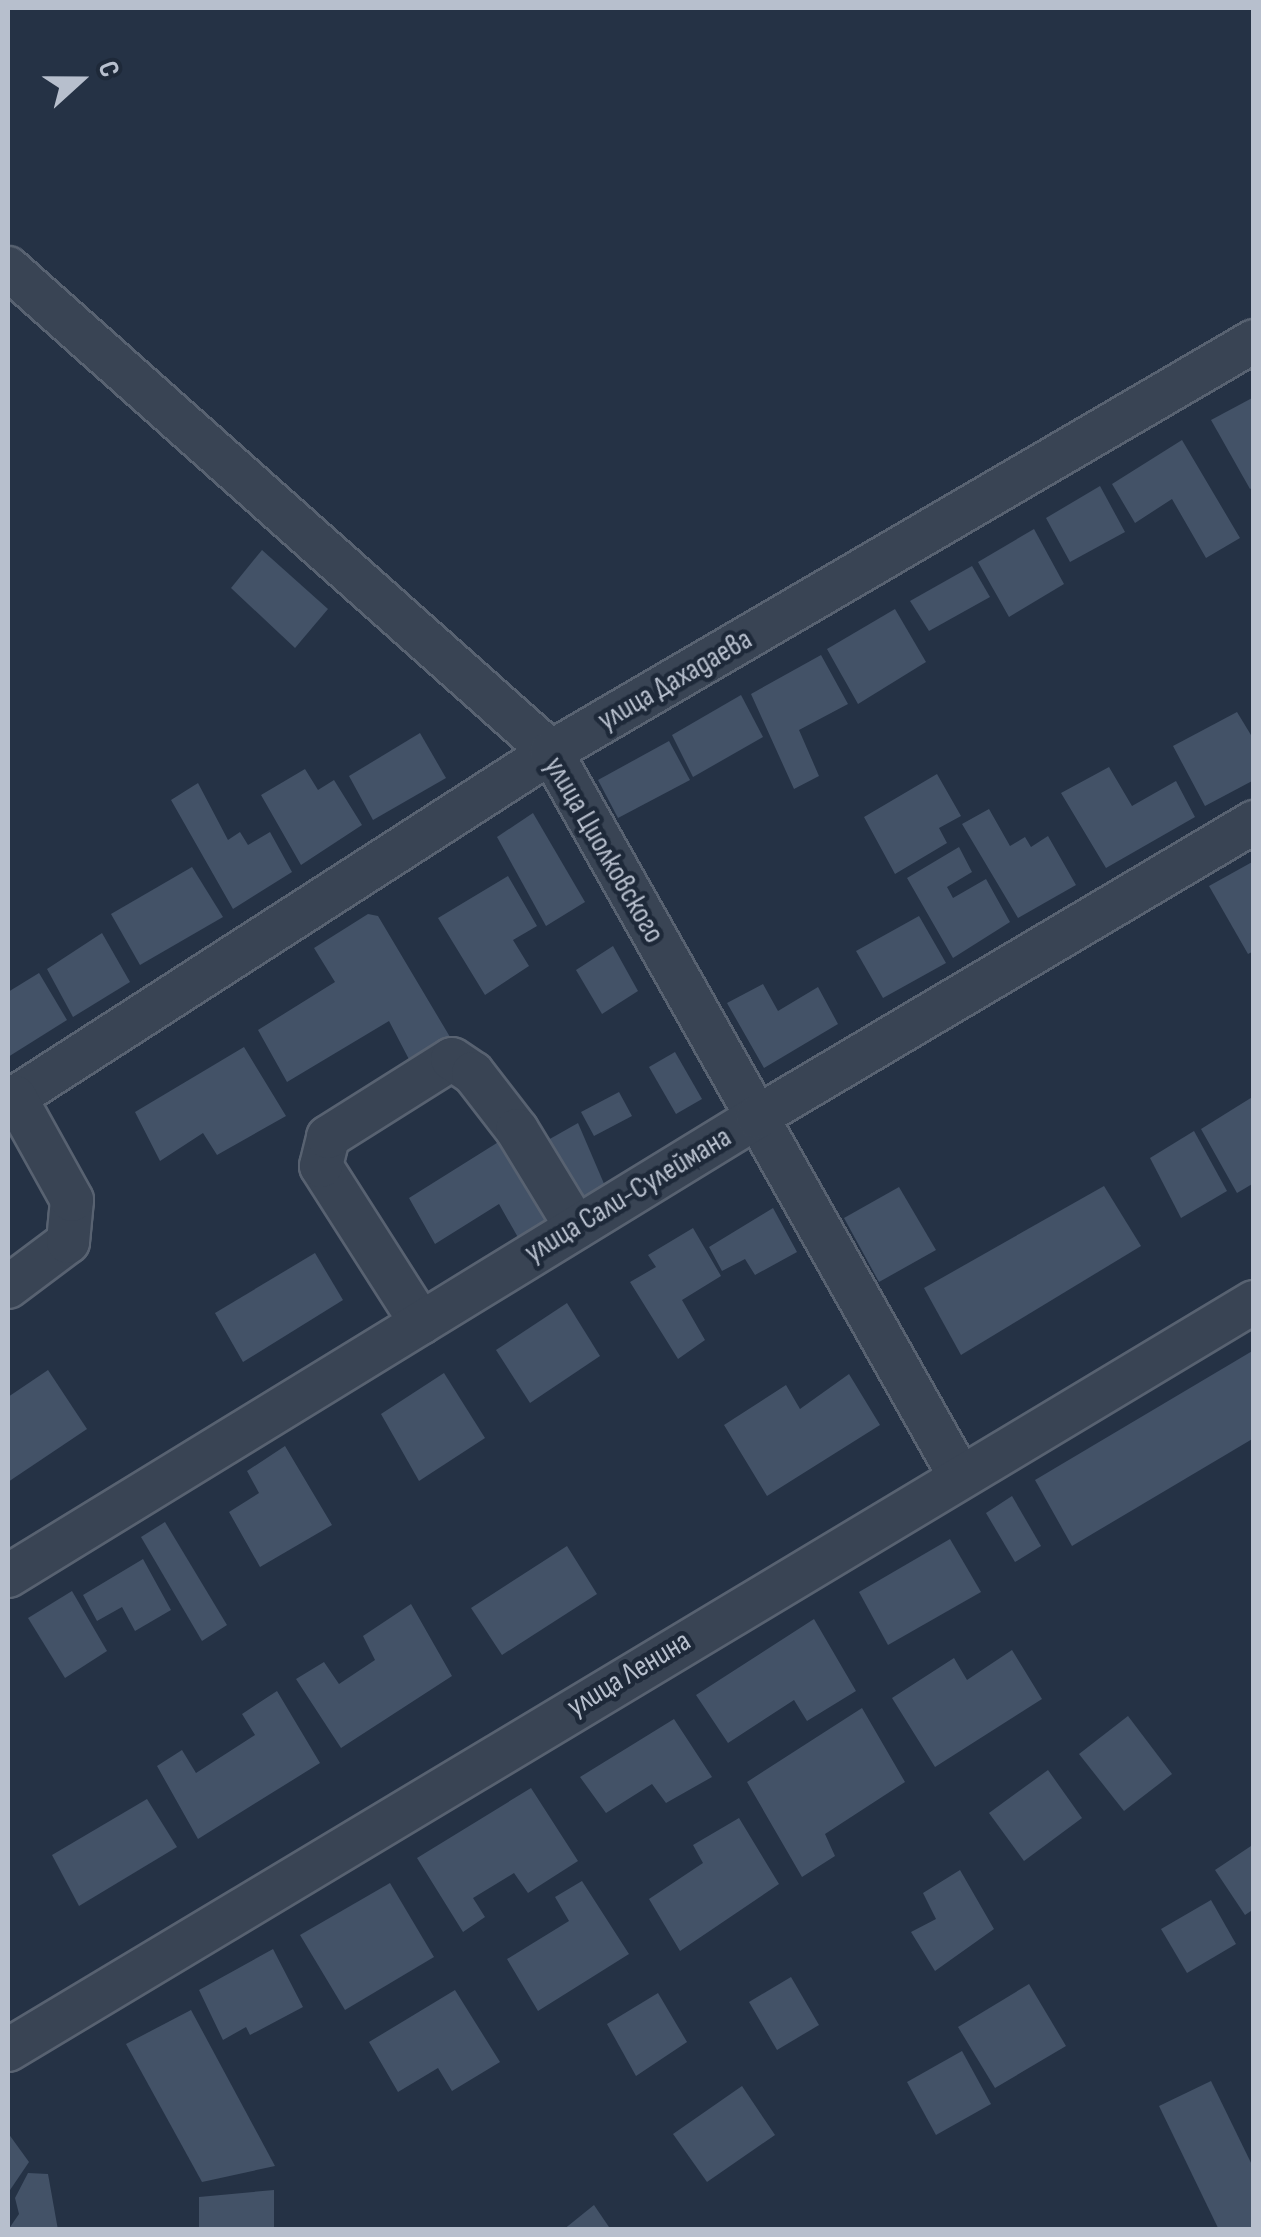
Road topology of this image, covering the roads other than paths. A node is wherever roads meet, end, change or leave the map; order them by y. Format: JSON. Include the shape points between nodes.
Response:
{"nodes":[{"id":1,"x":8,"y":268,"type":"edge"},
{"id":2,"x":1254,"y":340,"type":"edge"},
{"id":3,"x":551,"y":752,"type":"junction"},
{"id":4,"x":1254,"y":822,"type":"edge"},
{"id":5,"x":11,"y":1099,"type":"edge"},
{"id":6,"x":757,"y":1116,"type":"junction"},
{"id":7,"x":576,"y":1227,"type":"junction"},
{"id":8,"x":8,"y":1288,"type":"edge"},
{"id":9,"x":1254,"y":1302,"type":"edge"},
{"id":10,"x":421,"y":1323,"type":"junction"},
{"id":11,"x":960,"y":1475,"type":"junction"},
{"id":12,"x":8,"y":1576,"type":"edge"},
{"id":13,"x":8,"y":2050,"type":"edge"}],
"edges":[{"from":1,"to":3,"type":"street","name":"улица Циолковского"},
{"from":2,"to":3,"type":"street","name":"улица Дахадаева"},
{"from":3,"to":5,"type":"street","name":"улица Дахадаева"},
{"from":3,"to":6,"type":"street","name":"улица Циолковского"},
{"from":4,"to":6,"type":"street","name":"улица Сали-Сулеймана"},
{"from":5,"to":8,"type":"street","via":[[72,1200],[68,1242]]},
{"from":6,"to":7,"type":"street","name":"улица Сали-Сулеймана"},
{"from":6,"to":11,"type":"street","name":"улица Циолковского"},
{"from":7,"to":10,"type":"street","name":"улица Сали-Сулеймана"},
{"from":7,"to":10,"type":"street","via":[[473,1073],[452,1060],[436,1069],[328,1137],[321,1166]]},
{"from":9,"to":11,"type":"street","name":"улица Ленина"},
{"from":10,"to":12,"type":"street","name":"улица Сали-Сулеймана"},
{"from":11,"to":13,"type":"street","name":"улица Ленина"}]}
